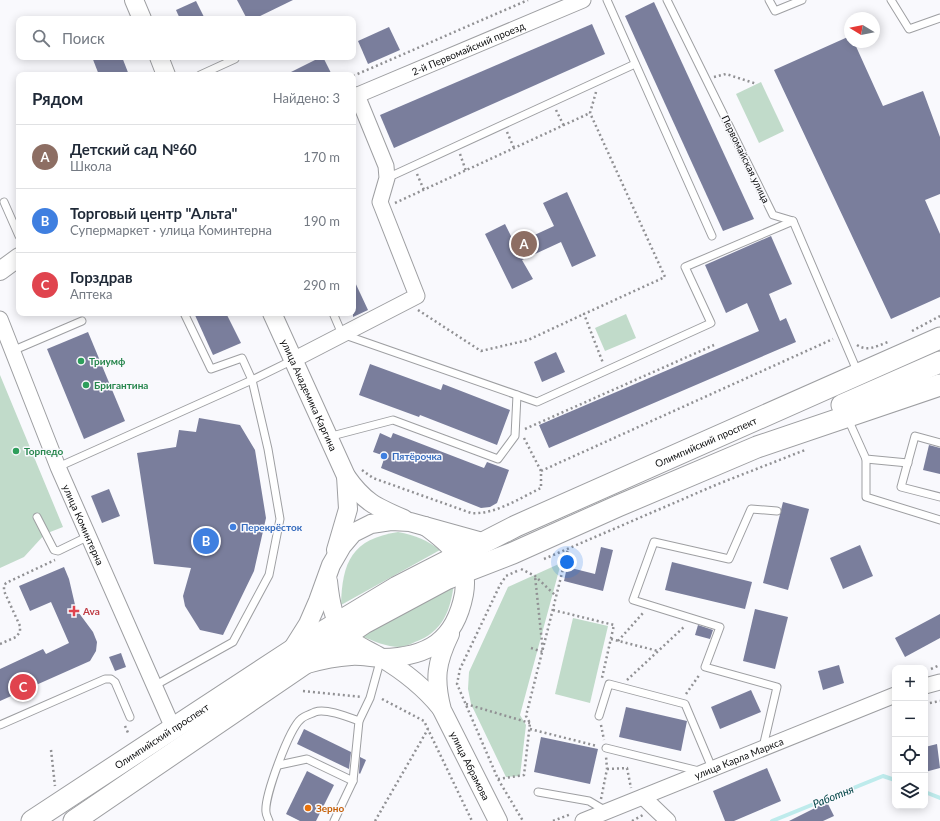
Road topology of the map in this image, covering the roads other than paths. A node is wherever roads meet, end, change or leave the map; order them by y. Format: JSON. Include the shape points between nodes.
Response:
{"nodes":[{"id":1,"x":134,"y":0,"type":"edge"},
{"id":2,"x":583,"y":0,"type":"edge"},
{"id":3,"x":606,"y":0,"type":"edge"},
{"id":4,"x":668,"y":0,"type":"edge"},
{"id":5,"x":769,"y":0,"type":"edge"},
{"id":6,"x":802,"y":0,"type":"edge"},
{"id":7,"x":891,"y":0,"type":"edge"},
{"id":8,"x":141,"y":16,"type":"edge"},
{"id":9,"x":940,"y":18,"type":"edge"},
{"id":10,"x":160,"y":60,"type":"edge"},
{"id":11,"x":233,"y":60,"type":"edge"},
{"id":12,"x":635,"y":64,"type":"junction"},
{"id":13,"x":165,"y":72,"type":"edge"},
{"id":14,"x":207,"y":72,"type":"edge"},
{"id":15,"x":356,"y":96,"type":"edge"},
{"id":16,"x":356,"y":98,"type":"edge"},
{"id":17,"x":386,"y":178,"type":"junction"},
{"id":18,"x":4,"y":202,"type":"dead end"},
{"id":19,"x":793,"y":221,"type":"junction"},
{"id":20,"x":16,"y":229,"type":"edge"},
{"id":21,"x":712,"y":236,"type":"dead end"},
{"id":22,"x":16,"y":259,"type":"edge"},
{"id":23,"x":0,"y":271,"type":"edge"},
{"id":24,"x":185,"y":316,"type":"edge"},
{"id":25,"x":273,"y":316,"type":"edge"},
{"id":26,"x":334,"y":316,"type":"edge"},
{"id":27,"x":0,"y":319,"type":"edge"},
{"id":28,"x":82,"y":322,"type":"dead end"},
{"id":29,"x":342,"y":334,"type":"junction"},
{"id":30,"x":937,"y":339,"type":"edge"},
{"id":31,"x":7,"y":346,"type":"edge"},
{"id":32,"x":293,"y":360,"type":"junction"},
{"id":33,"x":940,"y":362,"type":"edge"},
{"id":34,"x":858,"y":375,"type":"junction"},
{"id":35,"x":252,"y":380,"type":"junction"},
{"id":36,"x":940,"y":385,"type":"edge"},
{"id":37,"x":517,"y":395,"type":"junction"},
{"id":38,"x":847,"y":416,"type":"junction"},
{"id":39,"x":328,"y":437,"type":"junction"},
{"id":40,"x":940,"y":443,"type":"edge"},
{"id":41,"x":757,"y":447,"type":"junction"},
{"id":42,"x":866,"y":459,"type":"junction"},
{"id":43,"x":908,"y":463,"type":"junction"},
{"id":44,"x":58,"y":467,"type":"junction"},
{"id":45,"x":354,"y":473,"type":"junction"},
{"id":46,"x":940,"y":497,"type":"edge"},
{"id":47,"x":777,"y":511,"type":"dead end"},
{"id":48,"x":37,"y":518,"type":"dead end"},
{"id":49,"x":940,"y":520,"type":"edge"},
{"id":50,"x":418,"y":524,"type":"junction"},
{"id":51,"x":88,"y":536,"type":"junction"},
{"id":52,"x":482,"y":542,"type":"junction"},
{"id":53,"x":490,"y":562,"type":"junction"},
{"id":54,"x":461,"y":563,"type":"junction"},
{"id":55,"x":329,"y":571,"type":"junction"},
{"id":56,"x":461,"y":606,"type":"junction"},
{"id":57,"x":455,"y":624,"type":"junction"},
{"id":58,"x":342,"y":629,"type":"junction"},
{"id":59,"x":298,"y":658,"type":"junction"},
{"id":60,"x":382,"y":658,"type":"junction"},
{"id":61,"x":940,"y":682,"type":"edge"},
{"id":62,"x":928,"y":685,"type":"edge"},
{"id":63,"x":154,"y":686,"type":"junction"},
{"id":64,"x":892,"y":696,"type":"edge"},
{"id":65,"x":442,"y":710,"type":"junction"},
{"id":66,"x":599,"y":716,"type":"road end"},
{"id":67,"x":130,"y":717,"type":"dead end"},
{"id":68,"x":359,"y":721,"type":"junction"},
{"id":69,"x":0,"y":725,"type":"edge"},
{"id":70,"x":173,"y":728,"type":"junction"},
{"id":71,"x":763,"y":747,"type":"junction"},
{"id":72,"x":606,"y":748,"type":"road end"},
{"id":73,"x":279,"y":765,"type":"junction"},
{"id":74,"x":707,"y":770,"type":"junction"},
{"id":75,"x":353,"y":780,"type":"junction"},
{"id":76,"x":538,"y":792,"type":"dead end"},
{"id":77,"x":637,"y":794,"type":"junction"},
{"id":78,"x":604,"y":807,"type":"junction"},
{"id":79,"x":32,"y":821,"type":"edge"},
{"id":80,"x":74,"y":821,"type":"edge"},
{"id":81,"x":269,"y":821,"type":"edge"},
{"id":82,"x":334,"y":821,"type":"edge"},
{"id":83,"x":498,"y":821,"type":"edge"},
{"id":84,"x":583,"y":821,"type":"edge"},
{"id":85,"x":668,"y":821,"type":"edge"}],
"edges":[{"from":1,"to":8,"type":"street"},
{"from":2,"to":15,"type":"street","name":"2-й Первомайский проезд"},
{"from":3,"to":12,"type":"lane"},
{"from":4,"to":19,"type":"lane","name":"Первомайская улица","via":[[773,215]]},
{"from":5,"to":6,"type":"lane","via":[[775,11]]},
{"from":7,"to":9,"type":"lane","via":[[909,28]]},
{"from":10,"to":13,"type":"street"},
{"from":11,"to":14,"type":"lane"},
{"from":12,"to":17,"type":"lane"},
{"from":12,"to":21,"type":"lane"},
{"from":16,"to":17,"type":"street","via":[[386,166]]},
{"from":17,"to":29,"type":"street","via":[[380,202],[417,296]]},
{"from":18,"to":20,"type":"lane"},
{"from":19,"to":34,"type":"lane"},
{"from":19,"to":37,"type":"lane","via":[[684,267],[711,323],[537,402]]},
{"from":22,"to":23,"type":"street"},
{"from":24,"to":35,"type":"lane","via":[[211,369],[242,358]]},
{"from":25,"to":32,"type":"street","name":"улица Академика Каргина"},
{"from":26,"to":29,"type":"lane"},
{"from":27,"to":31,"type":"street","name":"улица Коминтерна"},
{"from":28,"to":31,"type":"lane"},
{"from":29,"to":32,"type":"street"},
{"from":29,"to":37,"type":"lane"},
{"from":30,"to":34,"type":"main road","name":"Олимпийский проспект"},
{"from":31,"to":44,"type":"street","name":"улица Коминтерна"},
{"from":32,"to":35,"type":"lane"},
{"from":32,"to":39,"type":"street","name":"улица Академика Каргина"},
{"from":33,"to":41,"type":"main road","via":[[829,411]]},
{"from":34,"to":52,"type":"main road","name":"Олимпийский проспект"},
{"from":35,"to":44,"type":"lane"},
{"from":35,"to":63,"type":"lane","via":[[268,449],[280,519],[269,575],[233,642]]},
{"from":36,"to":38,"type":"main road"},
{"from":37,"to":39,"type":"lane","via":[[515,436],[498,459],[393,420]]},
{"from":38,"to":41,"type":"main road"},
{"from":38,"to":42,"type":"lane"},
{"from":39,"to":45,"type":"street","name":"улица Академика Каргина"},
{"from":40,"to":43,"type":"lane","via":[[915,436]]},
{"from":41,"to":53,"type":"main road","name":"Олимпийский проспект"},
{"from":42,"to":43,"type":"lane"},
{"from":42,"to":49,"type":"lane","via":[[866,498]]},
{"from":43,"to":46,"type":"lane","via":[[901,487]]},
{"from":44,"to":51,"type":"street","name":"улица Коминтерна"},
{"from":45,"to":50,"type":"street","via":[[364,499],[376,507]]},
{"from":45,"to":55,"type":"street","via":[[348,509]]},
{"from":47,"to":71,"type":"lane","via":[[751,509],[729,559],[654,542],[633,600],[720,627],[705,667],[777,687]]},
{"from":48,"to":51,"type":"lane","via":[[54,550]]},
{"from":50,"to":52,"type":"street","name":"Олимпийский проспект"},
{"from":50,"to":54,"type":"street","via":[[444,539]]},
{"from":50,"to":55,"type":"street","name":"Олимпийский проспект","via":[[391,521],[371,524],[353,534],[342,546]]},
{"from":51,"to":63,"type":"street","name":"улица Коминтерна"},
{"from":52,"to":54,"type":"main road","name":"Олимпийский проспект"},
{"from":53,"to":54,"type":"main road","name":"Олимпийский проспект"},
{"from":53,"to":56,"type":"street","name":"Олимпийский проспект"},
{"from":54,"to":56,"type":"street","name":"Олимпийский проспект","via":[[466,585]]},
{"from":54,"to":58,"type":"main road","name":"Олимпийский проспект","via":[[364,623]]},
{"from":55,"to":58,"type":"street","via":[[330,606]]},
{"from":55,"to":59,"type":"street","name":"Олимпийский проспект"},
{"from":56,"to":57,"type":"street","name":"Олимпийский проспект"},
{"from":57,"to":60,"type":"street","name":"Олимпийский проспект","via":[[438,643],[419,653]]},
{"from":57,"to":65,"type":"street","via":[[440,656],[436,673]]},
{"from":58,"to":59,"type":"main road","name":"Олимпийский проспект"},
{"from":58,"to":60,"type":"street","via":[[355,643]]},
{"from":59,"to":60,"type":"street","name":"Олимпийский проспект"},
{"from":59,"to":70,"type":"main road","name":"Олимпийский проспект"},
{"from":59,"to":80,"type":"main road","name":"Олимпийский проспект"},
{"from":60,"to":65,"type":"street","via":[[414,681]]},
{"from":60,"to":68,"type":"lane","via":[[370,698]]},
{"from":61,"to":62,"type":"street"},
{"from":63,"to":70,"type":"street","name":"улица Коминтерна"},
{"from":64,"to":71,"type":"street","name":"улица Карла Маркса"},
{"from":65,"to":83,"type":"street","name":"улица Абрамова"},
{"from":66,"to":74,"type":"lane","via":[[609,684],[685,704]]},
{"from":67,"to":69,"type":"lane","via":[[115,682],[105,679]]},
{"from":68,"to":73,"type":"lane","via":[[338,714],[316,712],[301,719],[286,744]]},
{"from":68,"to":75,"type":"lane"},
{"from":70,"to":79,"type":"main road","name":"Олимпийский проспект"},
{"from":71,"to":74,"type":"street","name":"улица Карла Маркса"},
{"from":72,"to":74,"type":"lane"},
{"from":73,"to":75,"type":"lane","via":[[307,759]]},
{"from":73,"to":81,"type":"lane","via":[[268,796],[266,812]]},
{"from":74,"to":77,"type":"street","name":"улица Карла Маркса"},
{"from":75,"to":82,"type":"lane"},
{"from":76,"to":78,"type":"lane","via":[[588,801]]},
{"from":77,"to":78,"type":"street","name":"улица Карла Маркса"},
{"from":77,"to":85,"type":"street"},
{"from":78,"to":84,"type":"street","name":"улица Карла Маркса"}]}
